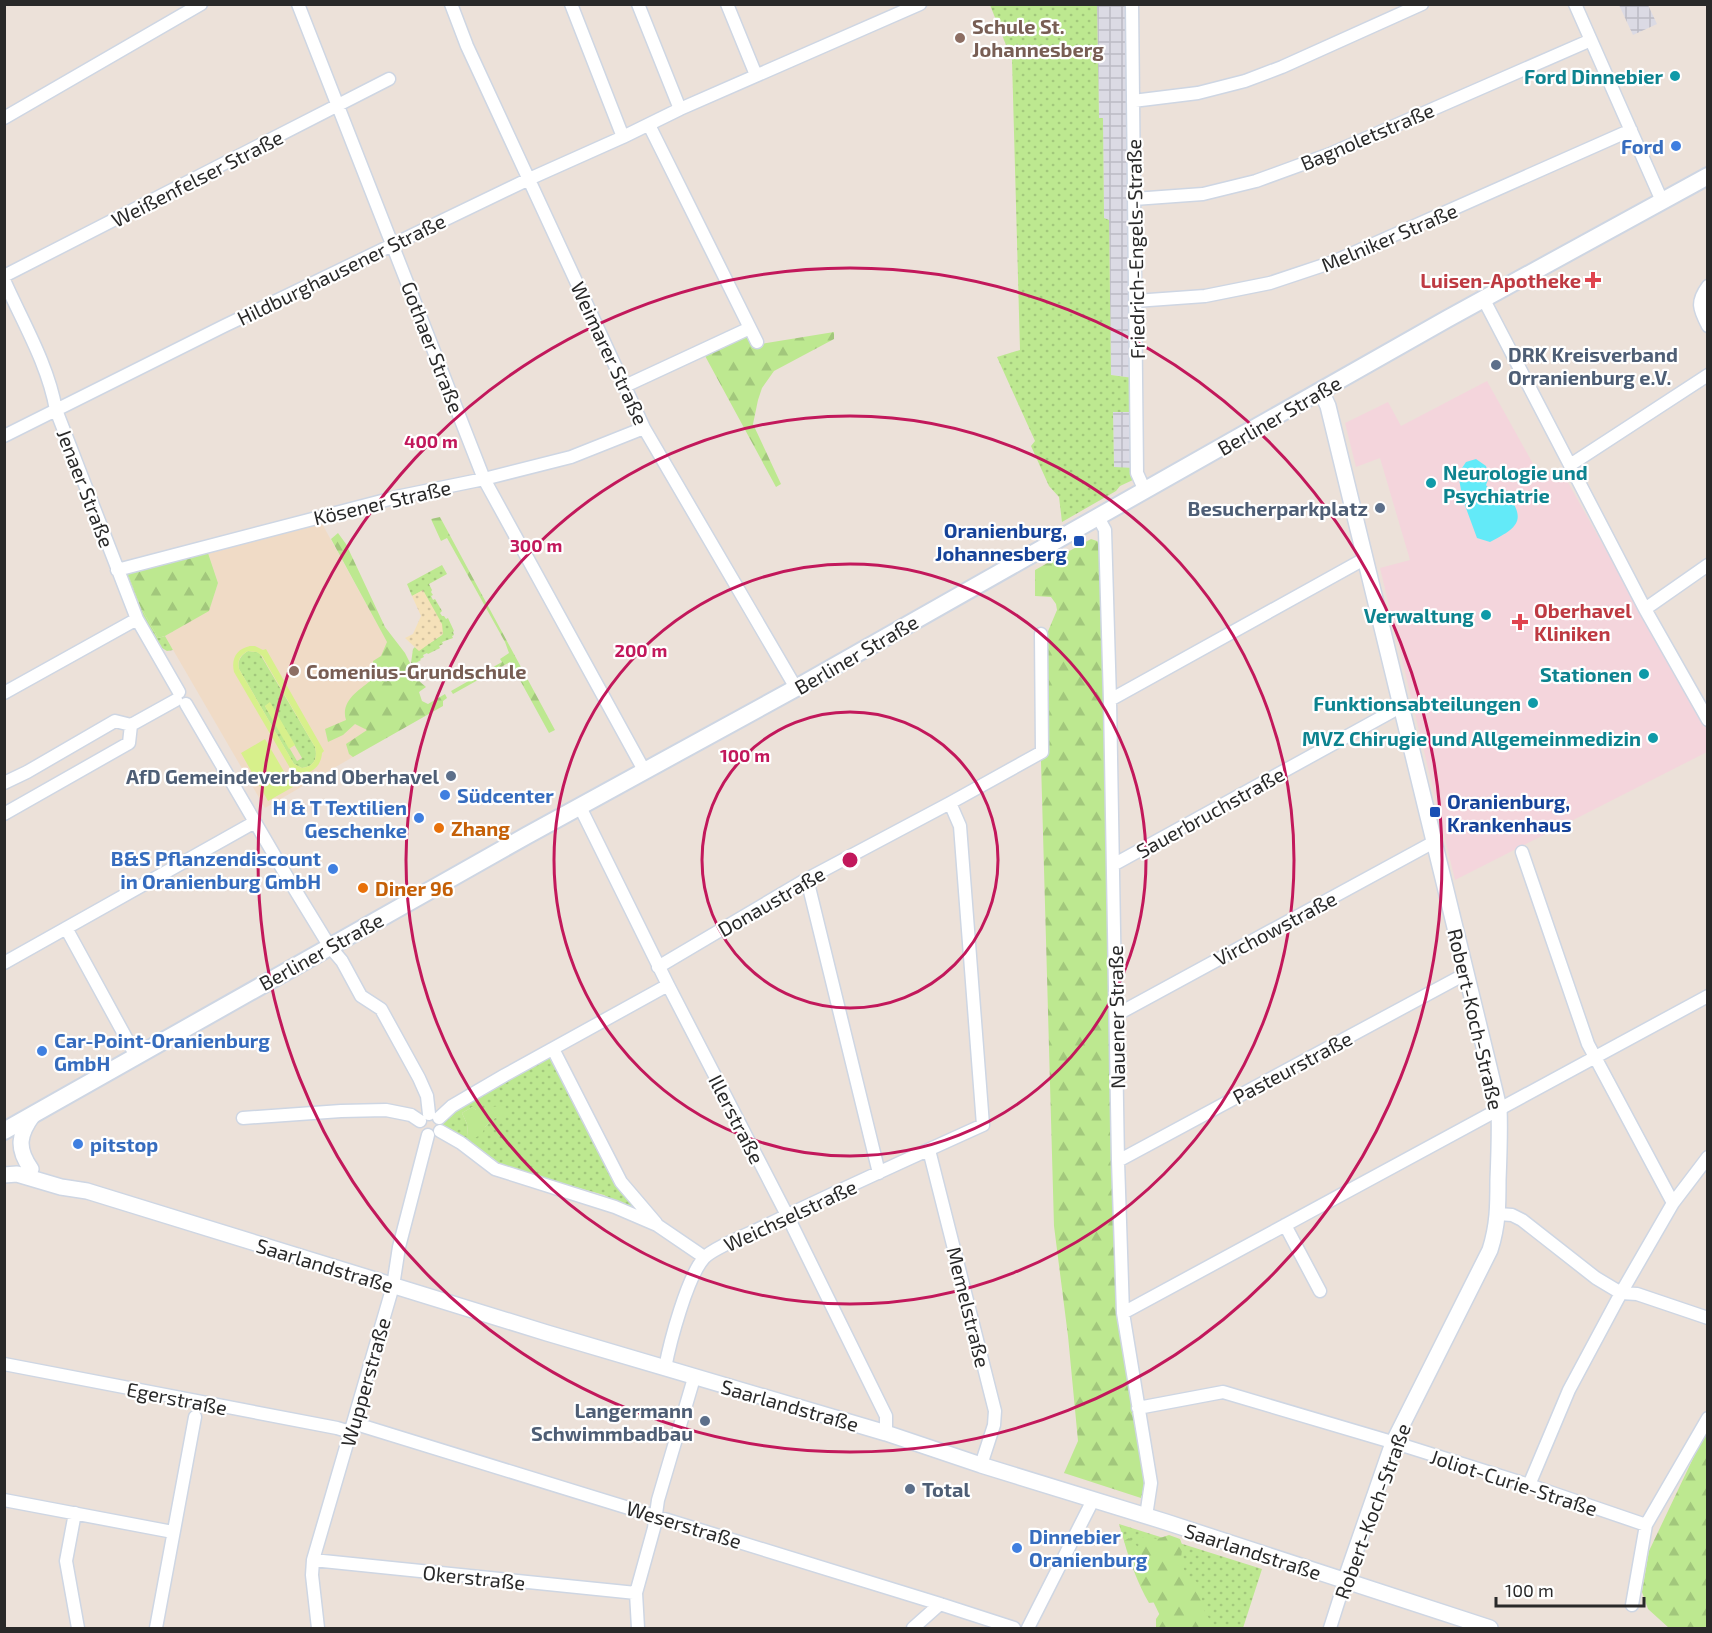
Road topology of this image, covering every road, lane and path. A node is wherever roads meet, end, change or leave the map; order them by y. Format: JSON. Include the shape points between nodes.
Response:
{"nodes":[{"id":1,"x":201,"y":4,"type":"edge"},
{"id":2,"x":298,"y":4,"type":"edge"},
{"id":3,"x":451,"y":4,"type":"edge"},
{"id":4,"x":571,"y":4,"type":"edge"},
{"id":5,"x":638,"y":4,"type":"edge"},
{"id":6,"x":727,"y":4,"type":"edge"},
{"id":7,"x":920,"y":4,"type":"edge"},
{"id":8,"x":1132,"y":4,"type":"edge"},
{"id":9,"x":1422,"y":4,"type":"edge"},
{"id":10,"x":1575,"y":4,"type":"edge"},
{"id":11,"x":906,"y":7,"type":"edge"},
{"id":12,"x":1591,"y":40,"type":"junction"},
{"id":13,"x":756,"y":75,"type":"junction"},
{"id":14,"x":388,"y":80,"type":"dead end"},
{"id":15,"x":1133,"y":101,"type":"junction"},
{"id":16,"x":337,"y":106,"type":"junction"},
{"id":17,"x":680,"y":109,"type":"junction"},
{"id":18,"x":4,"y":118,"type":"edge"},
{"id":19,"x":649,"y":125,"type":"junction"},
{"id":20,"x":1631,"y":130,"type":"junction"},
{"id":21,"x":623,"y":137,"type":"junction"},
{"id":22,"x":1707,"y":176,"type":"edge"},
{"id":23,"x":529,"y":179,"type":"junction"},
{"id":24,"x":1134,"y":199,"type":"junction"},
{"id":25,"x":1662,"y":201,"type":"junction"},
{"id":26,"x":393,"y":245,"type":"junction"},
{"id":27,"x":4,"y":278,"type":"edge"},
{"id":28,"x":1707,"y":286,"type":"edge"},
{"id":29,"x":1484,"y":300,"type":"junction"},
{"id":30,"x":1135,"y":301,"type":"junction"},
{"id":31,"x":1707,"y":326,"type":"edge"},
{"id":32,"x":750,"y":328,"type":"junction"},
{"id":33,"x":757,"y":342,"type":"dead end"},
{"id":34,"x":1707,"y":375,"type":"edge"},
{"id":35,"x":625,"y":386,"type":"junction"},
{"id":36,"x":1321,"y":391,"type":"junction"},
{"id":37,"x":56,"y":410,"type":"junction"},
{"id":38,"x":644,"y":428,"type":"junction"},
{"id":39,"x":4,"y":436,"type":"edge"},
{"id":40,"x":1570,"y":465,"type":"junction"},
{"id":41,"x":484,"y":478,"type":"junction"},
{"id":42,"x":1145,"y":491,"type":"junction"},
{"id":43,"x":1098,"y":517,"type":"junction"},
{"id":44,"x":1366,"y":558,"type":"junction"},
{"id":45,"x":1707,"y":565,"type":"edge"},
{"id":46,"x":117,"y":570,"type":"junction"},
{"id":47,"x":1644,"y":609,"type":"junction"},
{"id":48,"x":137,"y":619,"type":"junction"},
{"id":49,"x":1041,"y":634,"type":"dead end"},
{"id":50,"x":796,"y":688,"type":"junction"},
{"id":51,"x":4,"y":693,"type":"edge"},
{"id":52,"x":180,"y":699,"type":"junction"},
{"id":53,"x":1110,"y":700,"type":"junction"},
{"id":54,"x":1402,"y":706,"type":"junction"},
{"id":55,"x":1707,"y":720,"type":"edge"},
{"id":56,"x":132,"y":725,"type":"junction"},
{"id":57,"x":645,"y":772,"type":"junction"},
{"id":58,"x":4,"y":783,"type":"edge"},
{"id":59,"x":950,"y":803,"type":"junction"},
{"id":60,"x":580,"y":807,"type":"junction"},
{"id":61,"x":4,"y":814,"type":"edge"},
{"id":62,"x":255,"y":822,"type":"junction"},
{"id":63,"x":1434,"y":842,"type":"junction"},
{"id":64,"x":1522,"y":852,"type":"dead end"},
{"id":65,"x":1113,"y":865,"type":"junction"},
{"id":66,"x":807,"y":879,"type":"junction"},
{"id":67,"x":66,"y":928,"type":"junction"},
{"id":68,"x":330,"y":947,"type":"junction"},
{"id":69,"x":4,"y":963,"type":"edge"},
{"id":70,"x":658,"y":967,"type":"junction"},
{"id":71,"x":1467,"y":974,"type":"junction"},
{"id":72,"x":668,"y":985,"type":"junction"},
{"id":73,"x":1707,"y":996,"type":"edge"},
{"id":74,"x":1116,"y":1015,"type":"junction"},
{"id":75,"x":553,"y":1048,"type":"junction"},
{"id":76,"x":136,"y":1056,"type":"junction"},
{"id":77,"x":1594,"y":1057,"type":"junction"},
{"id":78,"x":1499,"y":1108,"type":"junction"},
{"id":79,"x":34,"y":1114,"type":"junction"},
{"id":80,"x":243,"y":1118,"type":"dead end"},
{"id":81,"x":431,"y":1124,"type":"junction"},
{"id":82,"x":4,"y":1131,"type":"edge"},
{"id":83,"x":929,"y":1149,"type":"junction"},
{"id":84,"x":1707,"y":1157,"type":"edge"},
{"id":85,"x":1118,"y":1161,"type":"junction"},
{"id":86,"x":4,"y":1164,"type":"edge"},
{"id":87,"x":31,"y":1169,"type":"junction"},
{"id":88,"x":879,"y":1173,"type":"junction"},
{"id":89,"x":4,"y":1175,"type":"edge"},
{"id":90,"x":87,"y":1191,"type":"junction"},
{"id":91,"x":1673,"y":1203,"type":"junction"},
{"id":92,"x":1498,"y":1214,"type":"junction"},
{"id":93,"x":787,"y":1215,"type":"junction"},
{"id":94,"x":657,"y":1225,"type":"junction"},
{"id":95,"x":1285,"y":1225,"type":"junction"},
{"id":96,"x":704,"y":1257,"type":"junction"},
{"id":97,"x":393,"y":1286,"type":"junction"},
{"id":98,"x":1320,"y":1291,"type":"dead end"},
{"id":99,"x":1621,"y":1293,"type":"junction"},
{"id":100,"x":1123,"y":1313,"type":"junction"},
{"id":101,"x":1707,"y":1318,"type":"edge"},
{"id":102,"x":4,"y":1364,"type":"edge"},
{"id":103,"x":664,"y":1368,"type":"junction"},
{"id":104,"x":694,"y":1377,"type":"junction"},
{"id":105,"x":1138,"y":1408,"type":"junction"},
{"id":106,"x":195,"y":1417,"type":"dead end"},
{"id":107,"x":1707,"y":1418,"type":"edge"},
{"id":108,"x":351,"y":1427,"type":"junction"},
{"id":109,"x":886,"y":1433,"type":"junction"},
{"id":110,"x":1393,"y":1443,"type":"junction"},
{"id":111,"x":981,"y":1465,"type":"junction"},
{"id":112,"x":1529,"y":1485,"type":"junction"},
{"id":113,"x":4,"y":1500,"type":"edge"},
{"id":114,"x":1093,"y":1500,"type":"junction"},
{"id":115,"x":75,"y":1513,"type":"junction"},
{"id":116,"x":655,"y":1516,"type":"junction"},
{"id":117,"x":1146,"y":1516,"type":"junction"},
{"id":118,"x":1646,"y":1525,"type":"junction"},
{"id":119,"x":173,"y":1532,"type":"junction"},
{"id":120,"x":313,"y":1560,"type":"junction"},
{"id":121,"x":1345,"y":1581,"type":"junction"},
{"id":122,"x":636,"y":1593,"type":"junction"},
{"id":123,"x":940,"y":1604,"type":"junction"},
{"id":124,"x":1632,"y":1605,"type":"dead end"},
{"id":125,"x":78,"y":1629,"type":"edge"},
{"id":126,"x":156,"y":1629,"type":"edge"},
{"id":127,"x":318,"y":1629,"type":"edge"},
{"id":128,"x":638,"y":1629,"type":"edge"},
{"id":129,"x":913,"y":1629,"type":"edge"},
{"id":130,"x":1014,"y":1629,"type":"edge"},
{"id":131,"x":1028,"y":1629,"type":"edge"},
{"id":132,"x":1330,"y":1629,"type":"edge"},
{"id":133,"x":1490,"y":1629,"type":"edge"}],
"edges":[{"from":1,"to":18,"type":"street"},
{"from":2,"to":16,"type":"street","name":"Gothaer Straße"},
{"from":3,"to":23,"type":"street","name":"Weimarer Straße"},
{"from":4,"to":21,"type":"street"},
{"from":5,"to":17,"type":"street"},
{"from":6,"to":13,"type":"street"},
{"from":7,"to":11,"type":"street","name":"Hildburghausener Straße"},
{"from":8,"to":15,"type":"street","name":"Friedrich-Engels-Straße"},
{"from":9,"to":15,"type":"street","via":[[1245,81],[1198,93]]},
{"from":10,"to":12,"type":"street"},
{"from":11,"to":13,"type":"street","name":"Hildburghausener Straße"},
{"from":12,"to":20,"type":"street"},
{"from":12,"to":24,"type":"street","name":"Bagnoletstraße","via":[[1330,154],[1256,181],[1203,194]]},
{"from":13,"to":17,"type":"street","name":"Hildburghausener Straße"},
{"from":14,"to":16,"type":"street","name":"Weißenfelser Straße"},
{"from":15,"to":24,"type":"street","name":"Friedrich-Engels-Straße"},
{"from":16,"to":26,"type":"street","name":"Gothaer Straße"},
{"from":16,"to":27,"type":"street","name":"Weißenfelser Straße"},
{"from":17,"to":19,"type":"street","name":"Hildburghausener Straße"},
{"from":19,"to":21,"type":"street","name":"Hildburghausener Straße"},
{"from":19,"to":32,"type":"street"},
{"from":20,"to":25,"type":"street"},
{"from":20,"to":30,"type":"street","name":"Melniker Straße","via":[[1333,262],[1270,283],[1205,296]]},
{"from":21,"to":23,"type":"street","name":"Hildburghausener Straße"},
{"from":22,"to":25,"type":"main road","name":"Berliner Straße"},
{"from":23,"to":26,"type":"street","name":"Hildburghausener Straße"},
{"from":23,"to":35,"type":"street","name":"Weimarer Straße"},
{"from":24,"to":30,"type":"street","name":"Friedrich-Engels-Straße"},
{"from":25,"to":29,"type":"main road","name":"Berliner Straße"},
{"from":26,"to":37,"type":"street","name":"Hildburghausener Straße"},
{"from":26,"to":41,"type":"street","name":"Gothaer Straße"},
{"from":27,"to":37,"type":"street","name":"Jenaer Straße","via":[[26,324]]},
{"from":28,"to":31,"type":"street","via":[[1700,296],[1700,312]]},
{"from":29,"to":36,"type":"main road","name":"Berliner Straße"},
{"from":29,"to":40,"type":"street"},
{"from":30,"to":42,"type":"street","name":"Friedrich-Engels-Straße","via":[[1137,473]]},
{"from":32,"to":33,"type":"street"},
{"from":32,"to":35,"type":"street"},
{"from":34,"to":40,"type":"street"},
{"from":35,"to":38,"type":"street","name":"Weimarer Straße"},
{"from":36,"to":42,"type":"main road","name":"Berliner Straße"},
{"from":36,"to":44,"type":"street","name":"Robert-Koch-Straße"},
{"from":37,"to":39,"type":"street","name":"Hildburghausener Straße"},
{"from":37,"to":46,"type":"street","name":"Jenaer Straße"},
{"from":38,"to":41,"type":"street","name":"Kösener Straße","via":[[571,457]]},
{"from":38,"to":50,"type":"street","name":"Weimarer Straße"},
{"from":40,"to":47,"type":"street"},
{"from":41,"to":46,"type":"street","name":"Kösener Straße"},
{"from":41,"to":57,"type":"street","name":"Gothaer Straße"},
{"from":42,"to":43,"type":"main road","name":"Berliner Straße"},
{"from":43,"to":50,"type":"main road","name":"Berliner Straße"},
{"from":43,"to":53,"type":"street","name":"Nauener Straße","via":[[1105,530]]},
{"from":44,"to":53,"type":"street"},
{"from":44,"to":54,"type":"street","name":"Robert-Koch-Straße"},
{"from":45,"to":47,"type":"street"},
{"from":46,"to":48,"type":"street","name":"Jenaer Straße"},
{"from":47,"to":55,"type":"street"},
{"from":48,"to":51,"type":"street"},
{"from":48,"to":52,"type":"street","name":"Jenaer Straße"},
{"from":49,"to":59,"type":"street","name":"Donaustraße","via":[[1042,752]]},
{"from":50,"to":57,"type":"main road","name":"Berliner Straße"},
{"from":52,"to":56,"type":"street"},
{"from":52,"to":62,"type":"street","name":"Jenaer Straße"},
{"from":53,"to":65,"type":"street","name":"Nauener Straße"},
{"from":54,"to":63,"type":"street","name":"Robert-Koch-Straße"},
{"from":54,"to":65,"type":"street","name":"Sauerbruchstraße"},
{"from":56,"to":58,"type":"street","via":[[115,721]]},
{"from":56,"to":61,"type":"street","via":[[129,743]]},
{"from":57,"to":60,"type":"main road","name":"Berliner Straße"},
{"from":59,"to":66,"type":"street","name":"Donaustraße"},
{"from":59,"to":83,"type":"street","name":"Weichselstraße","via":[[960,826],[983,1125]]},
{"from":60,"to":68,"type":"main road","name":"Berliner Straße"},
{"from":60,"to":70,"type":"street","name":"Illerstraße"},
{"from":62,"to":67,"type":"street"},
{"from":62,"to":68,"type":"street","name":"Jenaer Straße"},
{"from":63,"to":71,"type":"street","name":"Robert-Koch-Straße"},
{"from":63,"to":74,"type":"street","name":"Virchowstraße"},
{"from":64,"to":77,"type":"street"},
{"from":65,"to":74,"type":"street","name":"Nauener Straße"},
{"from":66,"to":70,"type":"street","name":"Donaustraße"},
{"from":66,"to":88,"type":"street"},
{"from":67,"to":69,"type":"street"},
{"from":67,"to":76,"type":"street"},
{"from":68,"to":76,"type":"main road","name":"Berliner Straße"},
{"from":68,"to":81,"type":"street","name":"Wupperstraße","via":[[361,996],[381,1009],[427,1096]]},
{"from":70,"to":72,"type":"street","name":"Illerstraße"},
{"from":71,"to":78,"type":"street","name":"Robert-Koch-Straße"},
{"from":71,"to":85,"type":"street","name":"Pasteurstraße"},
{"from":72,"to":75,"type":"street"},
{"from":72,"to":93,"type":"street","name":"Illerstraße"},
{"from":73,"to":77,"type":"street"},
{"from":74,"to":85,"type":"street","name":"Nauener Straße"},
{"from":75,"to":81,"type":"street","via":[[452,1106]]},
{"from":75,"to":94,"type":"street","via":[[621,1182]]},
{"from":76,"to":79,"type":"main road","name":"Berliner Straße"},
{"from":77,"to":78,"type":"street"},
{"from":77,"to":91,"type":"street"},
{"from":78,"to":92,"type":"street","name":"Robert-Koch-Straße"},
{"from":78,"to":95,"type":"street"},
{"from":79,"to":82,"type":"main road","name":"Berliner Straße"},
{"from":79,"to":87,"type":"street","via":[[24,1128],[21,1146]]},
{"from":80,"to":81,"type":"street","via":[[378,1110],[401,1112]]},
{"from":81,"to":94,"type":"street","via":[[495,1169],[615,1207]]},
{"from":81,"to":97,"type":"street","name":"Wupperstraße","via":[[399,1247]]},
{"from":83,"to":88,"type":"street","name":"Weichselstraße"},
{"from":83,"to":111,"type":"street","name":"Memelstraße","via":[[995,1411]]},
{"from":84,"to":91,"type":"street"},
{"from":85,"to":100,"type":"street","name":"Nauener Straße"},
{"from":86,"to":87,"type":"street","name":"Saarlandstraße"},
{"from":87,"to":90,"type":"street","name":"Saarlandstraße","via":[[68,1180]]},
{"from":88,"to":93,"type":"street","name":"Weichselstraße"},
{"from":89,"to":90,"type":"street","name":"Saarlandstraße","via":[[17,1174]]},
{"from":90,"to":97,"type":"street","name":"Saarlandstraße"},
{"from":91,"to":99,"type":"street"},
{"from":92,"to":99,"type":"street","via":[[1522,1220]]},
{"from":92,"to":110,"type":"street","name":"Robert-Koch-Straße","via":[[1490,1250]]},
{"from":93,"to":96,"type":"street","name":"Weichselstraße"},
{"from":93,"to":109,"type":"street","name":"Illerstraße","via":[[886,1416]]},
{"from":94,"to":96,"type":"street"},
{"from":95,"to":98,"type":"street"},
{"from":95,"to":100,"type":"street"},
{"from":96,"to":103,"type":"street","name":"Weichselstraße","via":[[690,1280]]},
{"from":97,"to":103,"type":"street","name":"Saarlandstraße"},
{"from":97,"to":108,"type":"street","name":"Wupperstraße"},
{"from":99,"to":101,"type":"street","via":[[1636,1294]]},
{"from":99,"to":112,"type":"street","via":[[1569,1390]]},
{"from":100,"to":105,"type":"street","name":"Nauener Straße"},
{"from":102,"to":108,"type":"street","name":"Egerstraße","via":[[337,1428]]},
{"from":103,"to":104,"type":"street","name":"Saarlandstraße"},
{"from":104,"to":109,"type":"street","name":"Saarlandstraße"},
{"from":104,"to":116,"type":"street"},
{"from":105,"to":110,"type":"street","name":"Joliot-Curie-Straße","via":[[1223,1392]]},
{"from":105,"to":117,"type":"street","name":"Nauener Straße","via":[[1151,1483]]},
{"from":106,"to":119,"type":"street"},
{"from":107,"to":118,"type":"street"},
{"from":108,"to":116,"type":"street","name":"Weserstraße"},
{"from":108,"to":120,"type":"street","name":"Wupperstraße"},
{"from":109,"to":111,"type":"street","name":"Saarlandstraße"},
{"from":110,"to":112,"type":"street","name":"Joliot-Curie-Straße"},
{"from":110,"to":121,"type":"street","name":"Robert-Koch-Straße"},
{"from":111,"to":114,"type":"street","name":"Saarlandstraße"},
{"from":112,"to":118,"type":"street","name":"Joliot-Curie-Straße"},
{"from":113,"to":115,"type":"street"},
{"from":114,"to":117,"type":"street","name":"Saarlandstraße"},
{"from":114,"to":131,"type":"street"},
{"from":115,"to":119,"type":"street"},
{"from":115,"to":125,"type":"street","via":[[66,1561]]},
{"from":116,"to":122,"type":"street"},
{"from":116,"to":123,"type":"street","name":"Weserstraße"},
{"from":117,"to":121,"type":"street","name":"Saarlandstraße"},
{"from":118,"to":124,"type":"street"},
{"from":119,"to":126,"type":"street"},
{"from":120,"to":122,"type":"street","name":"Okerstraße"},
{"from":120,"to":127,"type":"street","name":"Wupperstraße"},
{"from":121,"to":132,"type":"street","name":"Robert-Koch-Straße"},
{"from":121,"to":133,"type":"street","name":"Saarlandstraße"},
{"from":122,"to":128,"type":"street"},
{"from":123,"to":129,"type":"street"},
{"from":123,"to":130,"type":"street","name":"Weserstraße"}]}
